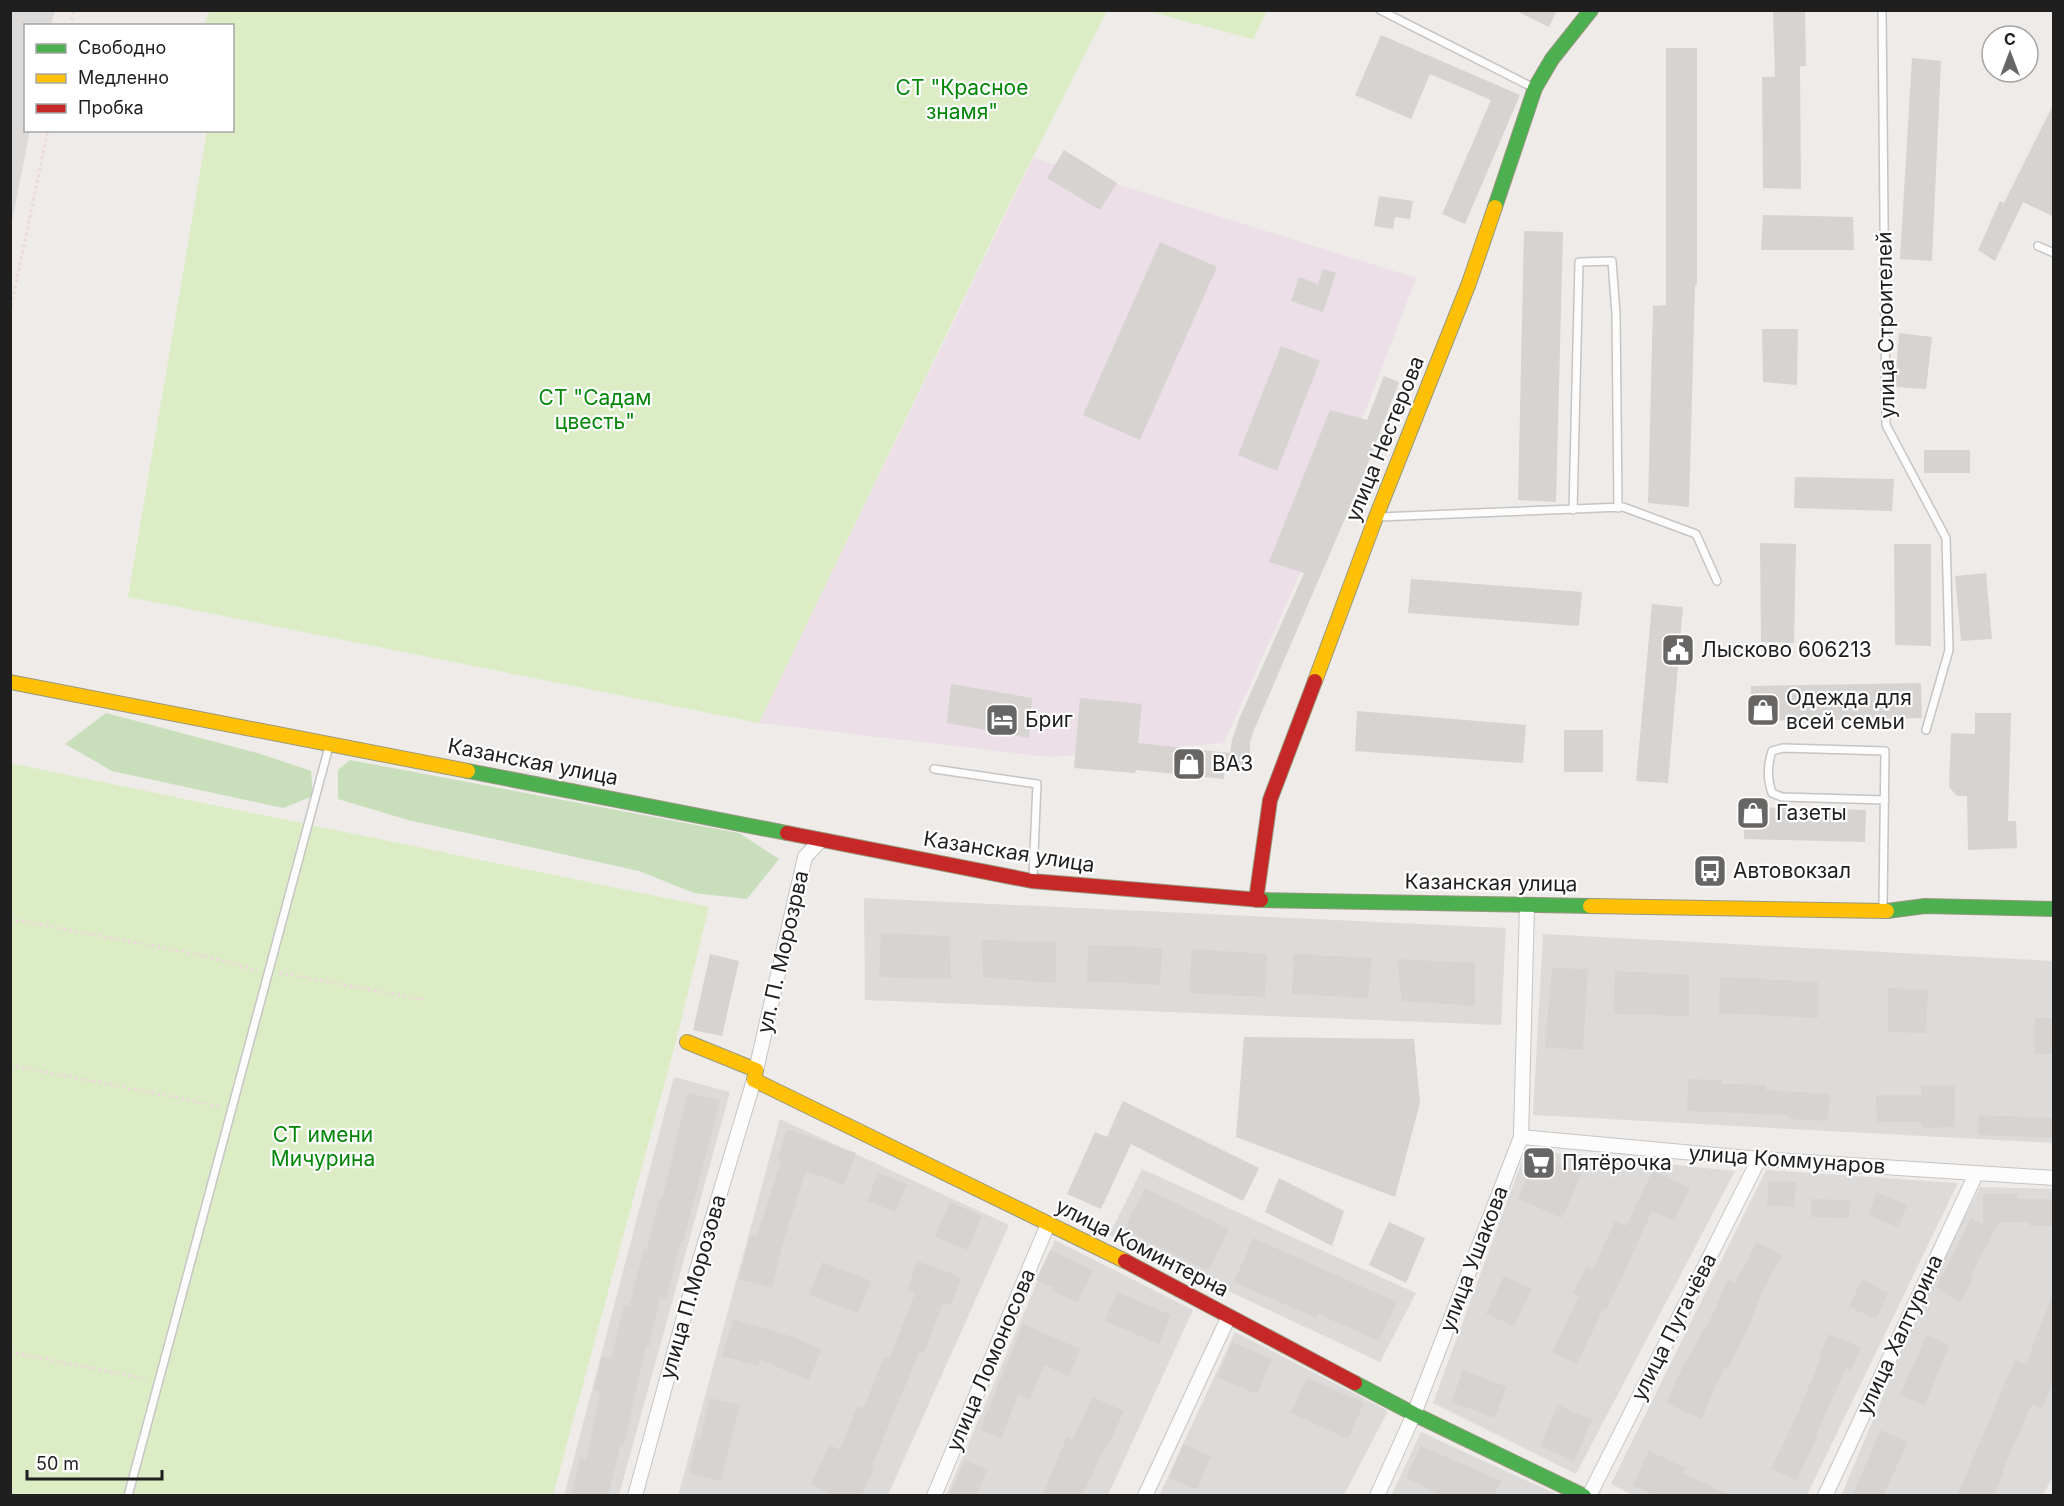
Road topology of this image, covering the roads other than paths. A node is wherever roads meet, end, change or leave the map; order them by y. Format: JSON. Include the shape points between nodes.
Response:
{"nodes":[{"id":1,"x":1380,"y":10,"type":"edge"},
{"id":2,"x":1591,"y":10,"type":"edge"},
{"id":3,"x":1882,"y":10,"type":"edge"},
{"id":4,"x":1535,"y":88,"type":"junction"},
{"id":5,"x":2038,"y":246,"type":"dead end"},
{"id":6,"x":2054,"y":253,"type":"edge"},
{"id":7,"x":1618,"y":508,"type":"junction"},
{"id":8,"x":1573,"y":510,"type":"junction"},
{"id":9,"x":1376,"y":517,"type":"junction"},
{"id":10,"x":1717,"y":580,"type":"dead end"},
{"id":11,"x":10,"y":682,"type":"edge"},
{"id":12,"x":1926,"y":730,"type":"dead end"},
{"id":13,"x":329,"y":744,"type":"junction"},
{"id":14,"x":934,"y":769,"type":"dead end"},
{"id":15,"x":1885,"y":800,"type":"junction"},
{"id":16,"x":821,"y":840,"type":"junction"},
{"id":17,"x":1032,"y":881,"type":"junction"},
{"id":18,"x":1256,"y":900,"type":"junction"},
{"id":19,"x":1527,"y":905,"type":"junction"},
{"id":20,"x":2054,"y":909,"type":"edge"},
{"id":21,"x":1883,"y":911,"type":"junction"},
{"id":22,"x":687,"y":1042,"type":"dead end"},
{"id":23,"x":755,"y":1075,"type":"junction"},
{"id":24,"x":1521,"y":1137,"type":"junction"},
{"id":25,"x":1759,"y":1159,"type":"junction"},
{"id":26,"x":1976,"y":1174,"type":"junction"},
{"id":27,"x":2054,"y":1178,"type":"edge"},
{"id":28,"x":1048,"y":1224,"type":"junction"},
{"id":29,"x":1229,"y":1316,"type":"junction"},
{"id":30,"x":1414,"y":1414,"type":"junction"},
{"id":31,"x":128,"y":1496,"type":"edge"},
{"id":32,"x":635,"y":1496,"type":"edge"},
{"id":33,"x":934,"y":1496,"type":"edge"},
{"id":34,"x":1145,"y":1496,"type":"edge"},
{"id":35,"x":1377,"y":1496,"type":"edge"},
{"id":36,"x":1584,"y":1496,"type":"edge"},
{"id":37,"x":1589,"y":1496,"type":"edge"},
{"id":38,"x":1825,"y":1496,"type":"edge"}],
"edges":[{"from":1,"to":4,"type":"lane"},
{"from":2,"to":4,"type":"main road","name":"улица Нестерова","via":[[1552,59]]},
{"from":3,"to":12,"type":"lane","name":"улица Строителей","via":[[1886,425],[1946,538],[1949,650]]},
{"from":4,"to":9,"type":"main road","name":"улица Нестерова","via":[[1469,283]]},
{"from":5,"to":6,"type":"lane"},
{"from":7,"to":8,"type":"lane"},
{"from":7,"to":8,"type":"lane","via":[[1612,261],[1578,262]]},
{"from":7,"to":10,"type":"lane","via":[[1696,534]]},
{"from":8,"to":9,"type":"lane"},
{"from":9,"to":18,"type":"main road","name":"улица Нестерова","via":[[1269,800]]},
{"from":11,"to":13,"type":"main road","name":"Казанская улица"},
{"from":13,"to":16,"type":"main road","name":"Казанская улица"},
{"from":13,"to":31,"type":"lane"},
{"from":14,"to":17,"type":"lane","via":[[1037,784]]},
{"from":15,"to":15,"type":"lane","via":[[1885,751],[1783,748],[1772,752],[1768,762],[1772,793],[1782,797]]},
{"from":15,"to":21,"type":"lane"},
{"from":16,"to":17,"type":"main road","name":"Казанская улица"},
{"from":16,"to":23,"type":"street","name":"ул. П. Морозрва","via":[[805,856]]},
{"from":17,"to":18,"type":"main road","name":"Казанская улица"},
{"from":18,"to":19,"type":"main road","name":"Казанская улица"},
{"from":19,"to":21,"type":"main road","name":"Казанская улица"},
{"from":19,"to":24,"type":"street","name":"улица Ушакова"},
{"from":20,"to":21,"type":"main road","name":"Казанская улица","via":[[1925,906]]},
{"from":22,"to":23,"type":"main road","name":"улица Коминтерна"},
{"from":23,"to":28,"type":"main road","name":"улица Коминтерна"},
{"from":23,"to":32,"type":"street","name":"улица П.Морозова"},
{"from":24,"to":25,"type":"street","name":"улица Коммунаров"},
{"from":24,"to":30,"type":"street","name":"улица Ушакова"},
{"from":25,"to":26,"type":"street","name":"улица Коммунаров"},
{"from":25,"to":37,"type":"street","name":"улица Пугачёва"},
{"from":26,"to":27,"type":"street","name":"улица Коммунаров"},
{"from":26,"to":38,"type":"street","name":"улица Халтурина"},
{"from":28,"to":29,"type":"main road","name":"улица Коминтерна"},
{"from":28,"to":33,"type":"street","name":"улица Ломоносова"},
{"from":29,"to":30,"type":"main road","name":"улица Коминтерна"},
{"from":29,"to":34,"type":"street"},
{"from":30,"to":35,"type":"street","name":"улица Ушакова"},
{"from":30,"to":36,"type":"main road","name":"улица Коминтерна"}]}
